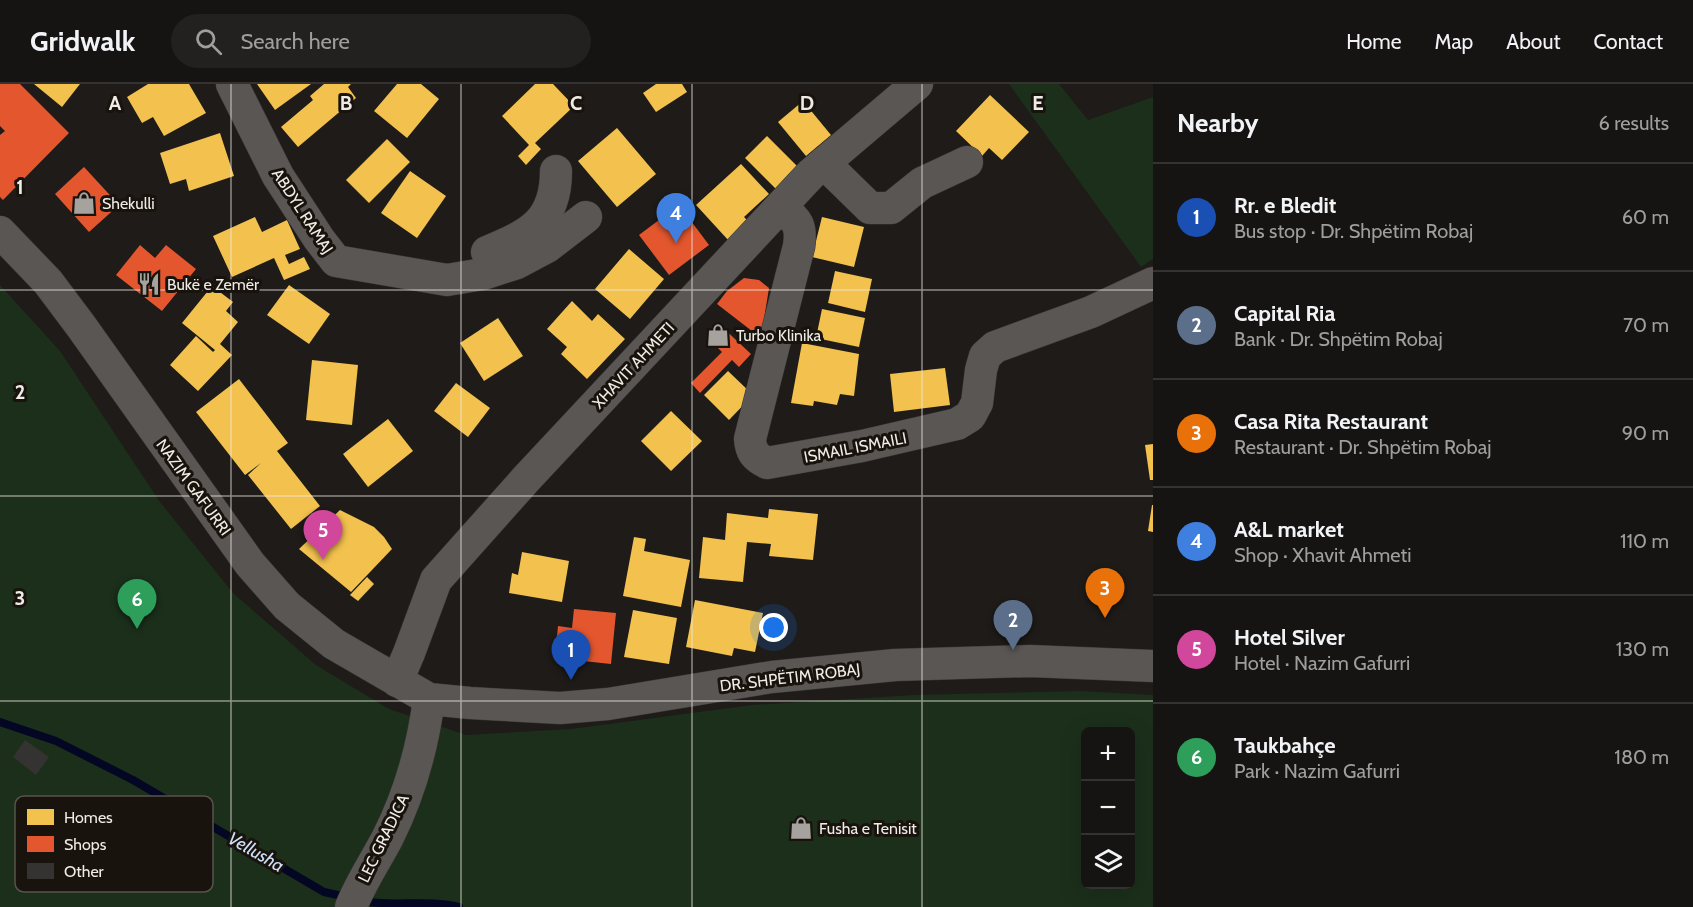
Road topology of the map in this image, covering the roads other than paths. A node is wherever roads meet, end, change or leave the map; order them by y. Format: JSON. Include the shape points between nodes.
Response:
{"nodes":[{"id":1,"x":232,"y":84,"type":"edge"},
{"id":2,"x":917,"y":84,"type":"edge"},
{"id":3,"x":967,"y":162,"type":"dead end"},
{"id":4,"x":824,"y":163,"type":"junction"},
{"id":5,"x":556,"y":171,"type":"dead end"},
{"id":6,"x":781,"y":207,"type":"junction"},
{"id":7,"x":586,"y":217,"type":"dead end"},
{"id":8,"x":0,"y":232,"type":"edge"},
{"id":9,"x":421,"y":274,"type":"junction"},
{"id":10,"x":1153,"y":283,"type":"edge"},
{"id":11,"x":1153,"y":666,"type":"edge"},
{"id":12,"x":397,"y":681,"type":"junction"},
{"id":13,"x":429,"y":699,"type":"junction"},
{"id":14,"x":351,"y":907,"type":"edge"}],
"edges":[{"from":1,"to":9,"type":"street","name":"ABDYL RAMAJ","via":[[278,176],[336,261]]},
{"from":2,"to":4,"type":"street","name":"XHAVIT AHMETI"},
{"from":3,"to":4,"type":"street","via":[[922,183],[891,208],[870,208]]},
{"from":4,"to":6,"type":"street","name":"XHAVIT AHMETI"},
{"from":5,"to":9,"type":"street","name":"ABDYL RAMAJ","via":[[556,190],[538,225],[515,240]]},
{"from":6,"to":10,"type":"street","name":"ISMAIL ISMAILI","via":[[796,220],[801,231],[750,439],[757,458],[767,463],[957,424],[970,416],[985,356],[994,347],[1092,312]]},
{"from":6,"to":12,"type":"street","name":"XHAVIT AHMETI","via":[[436,580]]},
{"from":7,"to":9,"type":"street","name":"ABDYL RAMAJ","via":[[547,247],[517,263],[447,280]]},
{"from":8,"to":12,"type":"street","name":"NAZIM GAFURRI","via":[[48,282],[268,587],[334,644]]},
{"from":11,"to":13,"type":"street","name":"DR. SHPËTIM ROBAJ","via":[[1030,662],[843,669],[560,708]]},
{"from":12,"to":13,"type":"street","name":"NAZIM GAFURRI"},
{"from":13,"to":14,"type":"street","name":"LEC GRADICA","via":[[404,800]]}]}
